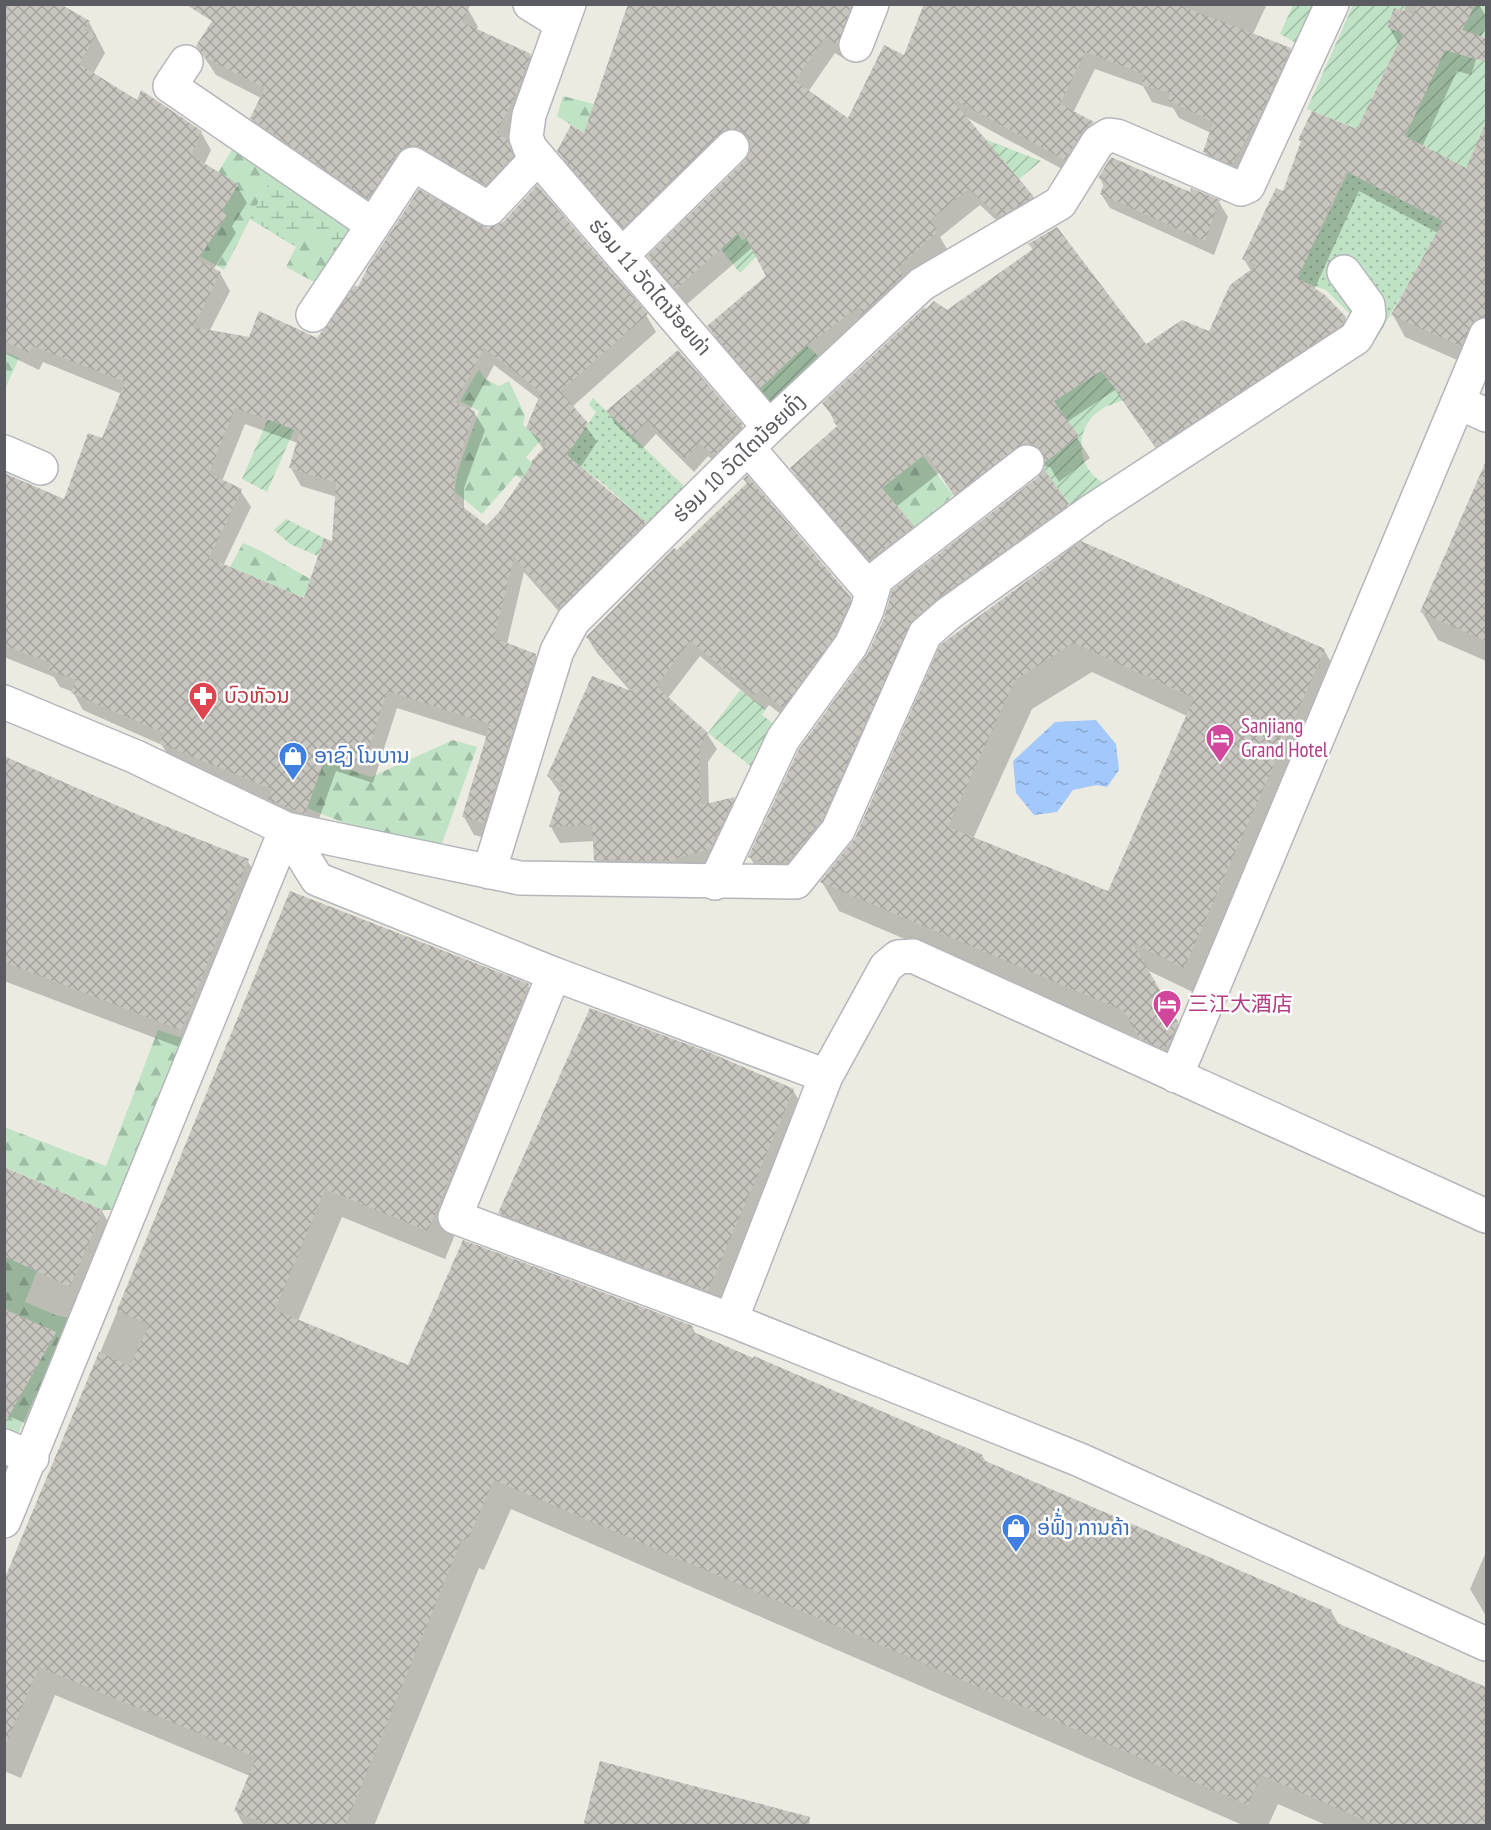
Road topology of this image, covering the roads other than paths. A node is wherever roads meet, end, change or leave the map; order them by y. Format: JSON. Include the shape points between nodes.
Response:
{"nodes":[{"id":1,"x":530,"y":4,"type":"edge"},
{"id":2,"x":872,"y":4,"type":"edge"},
{"id":3,"x":1332,"y":4,"type":"edge"},
{"id":4,"x":565,"y":14,"type":"edge"},
{"id":5,"x":856,"y":45,"type":"dead end"},
{"id":6,"x":186,"y":62,"type":"dead end"},
{"id":7,"x":732,"y":147,"type":"dead end"},
{"id":8,"x":534,"y":153,"type":"junction"},
{"id":9,"x":373,"y":225,"type":"junction"},
{"id":10,"x":622,"y":255,"type":"junction"},
{"id":11,"x":1344,"y":272,"type":"dead end"},
{"id":12,"x":313,"y":315,"type":"dead end"},
{"id":13,"x":1486,"y":335,"type":"edge"},
{"id":14,"x":1472,"y":408,"type":"edge"},
{"id":15,"x":758,"y":438,"type":"junction"},
{"id":16,"x":4,"y":452,"type":"edge"},
{"id":17,"x":1027,"y":462,"type":"dead end"},
{"id":18,"x":41,"y":468,"type":"dead end"},
{"id":19,"x":872,"y":592,"type":"junction"},
{"id":20,"x":4,"y":702,"type":"edge"},
{"id":21,"x":286,"y":829,"type":"junction"},
{"id":22,"x":489,"y":873,"type":"junction"},
{"id":23,"x":715,"y":883,"type":"junction"},
{"id":24,"x":554,"y":974,"type":"junction"},
{"id":25,"x":826,"y":1076,"type":"junction"},
{"id":26,"x":1176,"y":1076,"type":"junction"},
{"id":27,"x":1486,"y":1216,"type":"edge"},
{"id":28,"x":731,"y":1320,"type":"junction"},
{"id":29,"x":18,"y":1452,"type":"edge"},
{"id":30,"x":4,"y":1521,"type":"edge"},
{"id":31,"x":1486,"y":1644,"type":"edge"}],
"edges":[{"from":1,"to":4,"type":"street"},
{"from":2,"to":5,"type":"street"},
{"from":3,"to":15,"type":"street","name":"ຮ່ອມ 10 ວັດໄຕນ້ອຍທົ່ງ","via":[[1248,186],[1241,189],[1109,135],[1098,142],[1060,202],[922,284]]},
{"from":4,"to":8,"type":"street","via":[[529,115],[526,137]]},
{"from":6,"to":9,"type":"street","via":[[170,86]]},
{"from":7,"to":10,"type":"street"},
{"from":8,"to":9,"type":"street","via":[[489,208],[413,164]]},
{"from":8,"to":10,"type":"street","name":"ຮ່ອມ 11 ວັດໄຕນ້ອຍທ່າ"},
{"from":9,"to":12,"type":"street"},
{"from":10,"to":15,"type":"street","name":"ຮ່ອມ 11 ວັດໄຕນ້ອຍທ່າ"},
{"from":11,"to":23,"type":"street","via":[[1368,305],[1369,315],[1356,338],[1093,510],[925,634],[838,830],[796,882]]},
{"from":13,"to":14,"type":"street"},
{"from":14,"to":26,"type":"street"},
{"from":15,"to":19,"type":"street","name":"ຮ່ອມ 11 ວັດໄຕນ້ອຍທ່າ"},
{"from":15,"to":22,"type":"street","name":"ຮ່ອມ 10 ວັດໄຕນ້ອຍທົ່ງ","via":[[573,621],[564,635]]},
{"from":16,"to":18,"type":"street"},
{"from":17,"to":19,"type":"street","via":[[876,579]]},
{"from":19,"to":23,"type":"street","via":[[843,659],[783,739]]},
{"from":20,"to":21,"type":"street","via":[[136,757]]},
{"from":21,"to":22,"type":"street"},
{"from":21,"to":24,"type":"street","via":[[317,879]]},
{"from":21,"to":29,"type":"street"},
{"from":22,"to":23,"type":"street","via":[[520,878]]},
{"from":24,"to":25,"type":"street"},
{"from":24,"to":28,"type":"street","via":[[455,1217]]},
{"from":25,"to":26,"type":"street","via":[[886,967],[898,957],[913,956]]},
{"from":25,"to":28,"type":"street"},
{"from":26,"to":27,"type":"street"},
{"from":28,"to":31,"type":"street","via":[[1156,1492]]},
{"from":29,"to":30,"type":"street"}]}
